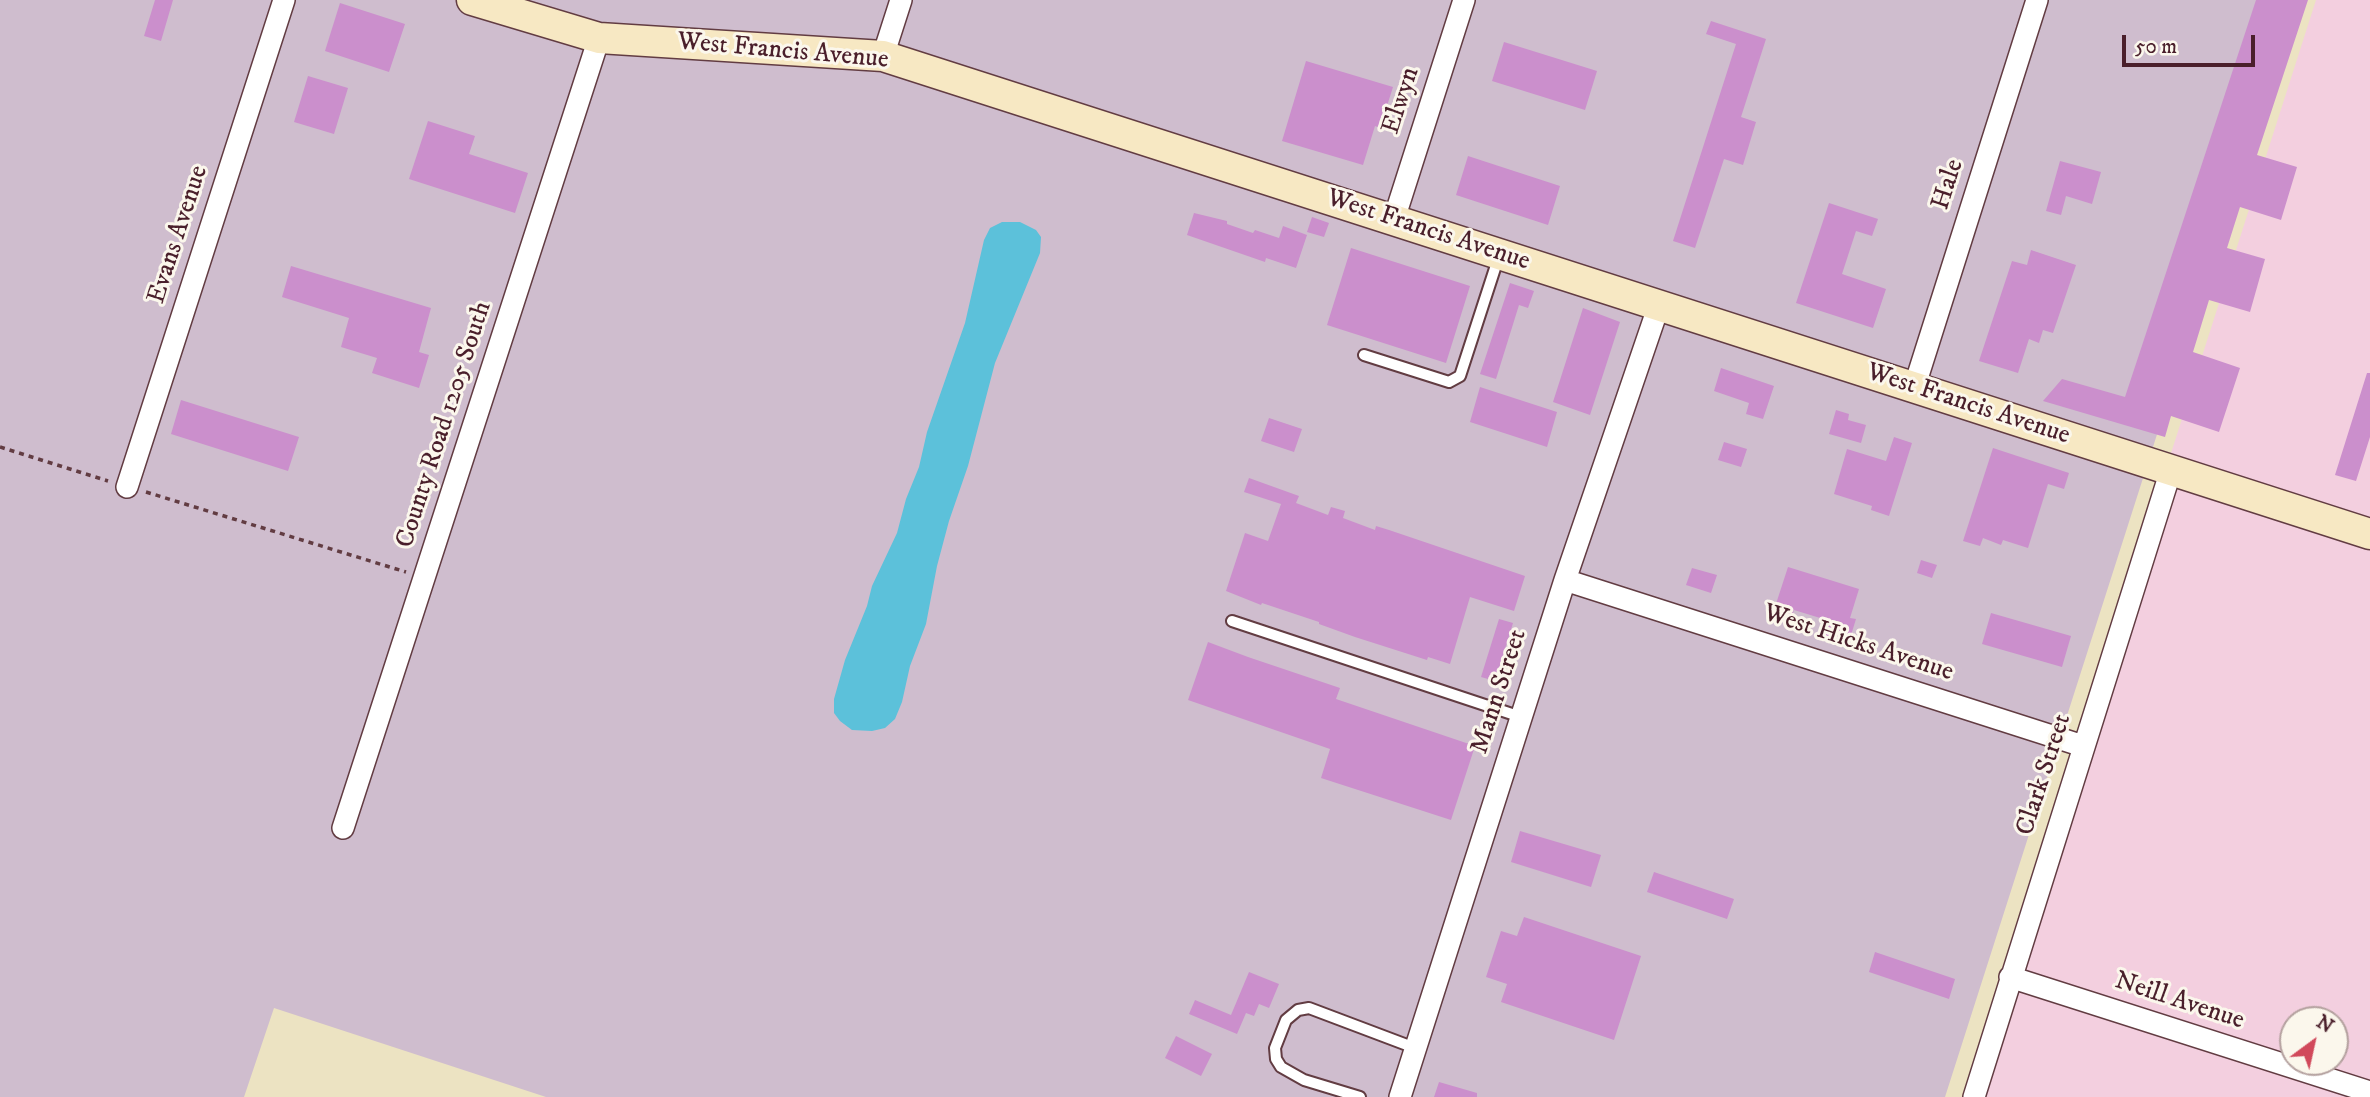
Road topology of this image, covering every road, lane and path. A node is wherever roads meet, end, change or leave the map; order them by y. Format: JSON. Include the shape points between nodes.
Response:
{"nodes":[{"id":1,"x":284,"y":0,"type":"edge"},
{"id":2,"x":901,"y":0,"type":"edge"},
{"id":3,"x":1464,"y":0,"type":"edge"},
{"id":4,"x":2037,"y":0,"type":"edge"},
{"id":5,"x":481,"y":1,"type":"edge"},
{"id":6,"x":599,"y":38,"type":"junction"},
{"id":7,"x":883,"y":56,"type":"junction"},
{"id":8,"x":1394,"y":219,"type":"junction"},
{"id":9,"x":1500,"y":254,"type":"junction"},
{"id":10,"x":1659,"y":305,"type":"junction"},
{"id":11,"x":1364,"y":355,"type":"dead end"},
{"id":12,"x":1914,"y":388,"type":"junction"},
{"id":13,"x":0,"y":447,"type":"edge"},
{"id":14,"x":2171,"y":470,"type":"junction"},
{"id":15,"x":127,"y":486,"type":"junction"},
{"id":16,"x":1581,"y":530,"type":"junction"},
{"id":17,"x":2370,"y":534,"type":"edge"},
{"id":18,"x":425,"y":578,"type":"junction"},
{"id":19,"x":1565,"y":580,"type":"junction"},
{"id":20,"x":1616,"y":596,"type":"junction"},
{"id":21,"x":1232,"y":621,"type":"dead end"},
{"id":22,"x":1521,"y":717,"type":"junction"},
{"id":23,"x":2083,"y":746,"type":"junction"},
{"id":24,"x":343,"y":828,"type":"dead end"},
{"id":25,"x":2010,"y":977,"type":"junction"},
{"id":26,"x":1415,"y":1048,"type":"junction"},
{"id":27,"x":2370,"y":1092,"type":"edge"},
{"id":28,"x":1360,"y":1097,"type":"edge"},
{"id":29,"x":1400,"y":1097,"type":"edge"},
{"id":30,"x":1974,"y":1097,"type":"edge"}],
"edges":[{"from":1,"to":15,"type":"street","name":"Evans Avenue"},
{"from":2,"to":7,"type":"street"},
{"from":3,"to":8,"type":"street","name":"Elwyn"},
{"from":4,"to":12,"type":"street","name":"Hale"},
{"from":5,"to":6,"type":"street","name":"West Francis Avenue"},
{"from":6,"to":7,"type":"street","name":"West Francis Avenue"},
{"from":6,"to":18,"type":"street","name":"County Road 1205 South"},
{"from":7,"to":8,"type":"street","name":"West Francis Avenue"},
{"from":8,"to":9,"type":"street","name":"West Francis Avenue"},
{"from":9,"to":10,"type":"street","name":"West Francis Avenue"},
{"from":9,"to":11,"type":"lane","via":[[1460,376],[1449,382]]},
{"from":10,"to":12,"type":"street","name":"West Francis Avenue"},
{"from":10,"to":16,"type":"street","name":"Mann Street"},
{"from":12,"to":14,"type":"street","name":"West Francis Avenue"},
{"from":13,"to":15,"type":"path"},
{"from":14,"to":17,"type":"street","name":"West Francis Avenue"},
{"from":14,"to":23,"type":"street","name":"Clark Street"},
{"from":15,"to":18,"type":"path"},
{"from":16,"to":19,"type":"street","name":"Mann Street"},
{"from":16,"to":20,"type":"street","name":"West Hicks Avenue","via":[[1579,551],[1584,571],[1596,585]]},
{"from":18,"to":24,"type":"street","name":"County Road 1205 South"},
{"from":19,"to":20,"type":"street","name":"West Hicks Avenue"},
{"from":19,"to":22,"type":"street","name":"Mann Street"},
{"from":20,"to":23,"type":"street","name":"West Hicks Avenue"},
{"from":21,"to":22,"type":"lane"},
{"from":22,"to":26,"type":"street","name":"Mann Street"},
{"from":23,"to":25,"type":"street","name":"Clark Street"},
{"from":25,"to":27,"type":"street","name":"Neill Avenue"},
{"from":25,"to":30,"type":"street","name":"Clark Street"},
{"from":26,"to":28,"type":"lane","via":[[1309,1008],[1286,1020],[1275,1048],[1281,1067],[1304,1080]]},
{"from":26,"to":29,"type":"street","name":"Mann Street"}]}
